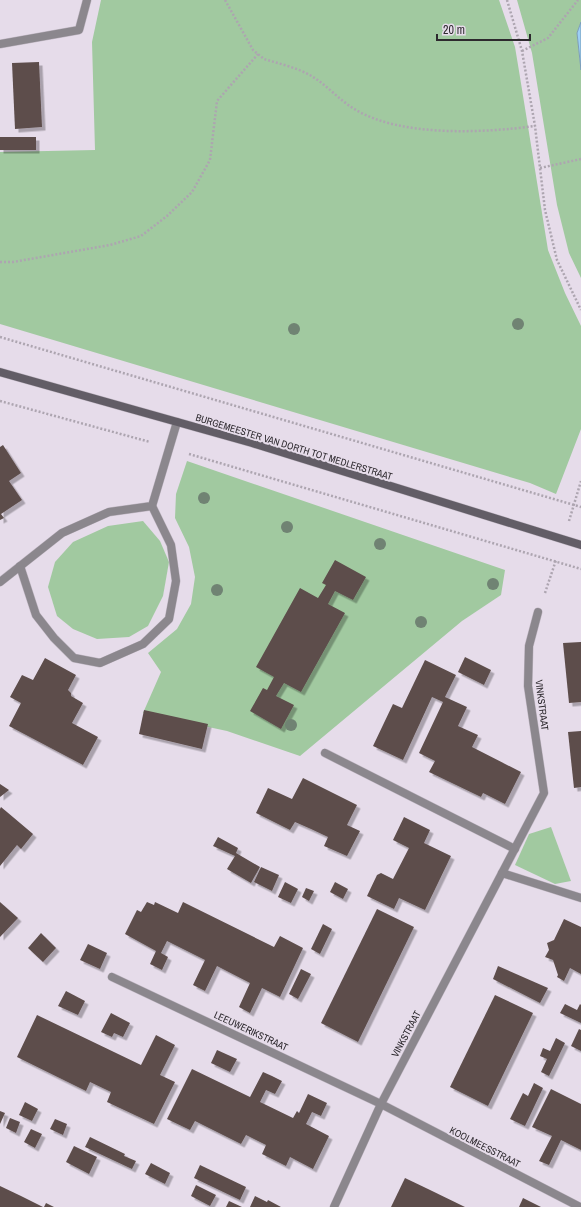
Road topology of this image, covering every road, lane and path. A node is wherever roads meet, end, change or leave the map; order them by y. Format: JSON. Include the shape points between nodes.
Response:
{"nodes":[{"id":1,"x":87,"y":0,"type":"edge"},
{"id":2,"x":225,"y":0,"type":"edge"},
{"id":3,"x":507,"y":0,"type":"edge"},
{"id":4,"x":578,"y":0,"type":"edge"},
{"id":5,"x":0,"y":44,"type":"edge"},
{"id":6,"x":522,"y":51,"type":"junction"},
{"id":7,"x":258,"y":54,"type":"junction"},
{"id":8,"x":535,"y":126,"type":"junction"},
{"id":9,"x":581,"y":159,"type":"edge"},
{"id":10,"x":540,"y":168,"type":"junction"},
{"id":11,"x":0,"y":262,"type":"edge"},
{"id":12,"x":581,"y":310,"type":"edge"},
{"id":13,"x":0,"y":337,"type":"edge"},
{"id":14,"x":0,"y":372,"type":"edge"},
{"id":15,"x":0,"y":401,"type":"edge"},
{"id":16,"x":177,"y":422,"type":"junction"},
{"id":17,"x":170,"y":448,"type":"junction"},
{"id":18,"x":581,"y":481,"type":"edge"},
{"id":19,"x":574,"y":505,"type":"junction"},
{"id":20,"x":152,"y":506,"type":"junction"},
{"id":21,"x":581,"y":507,"type":"edge"},
{"id":22,"x":581,"y":545,"type":"edge"},
{"id":23,"x":556,"y":561,"type":"junction"},
{"id":24,"x":20,"y":566,"type":"junction"},
{"id":25,"x":581,"y":569,"type":"edge"},
{"id":26,"x":0,"y":582,"type":"edge"},
{"id":27,"x":538,"y":612,"type":"joint"},
{"id":28,"x":325,"y":753,"type":"dead end"},
{"id":29,"x":515,"y":848,"type":"junction"},
{"id":30,"x":502,"y":873,"type":"junction"},
{"id":31,"x":581,"y":898,"type":"edge"},
{"id":32,"x":112,"y":977,"type":"dead end"},
{"id":33,"x":381,"y":1104,"type":"junction"},
{"id":34,"x":334,"y":1207,"type":"edge"},
{"id":35,"x":580,"y":1207,"type":"edge"}],
"edges":[{"from":1,"to":5,"type":"street","via":[[79,30]]},
{"from":2,"to":7,"type":"path","via":[[253,50]]},
{"from":3,"to":6,"type":"path"},
{"from":4,"to":6,"type":"path","via":[[548,38]]},
{"from":6,"to":8,"type":"path"},
{"from":7,"to":8,"type":"path","via":[[264,59],[312,76],[355,110],[386,123],[429,130],[504,130]]},
{"from":7,"to":11,"type":"path","via":[[217,101],[210,160],[192,192],[167,216],[141,236],[116,244]]},
{"from":8,"to":10,"type":"path"},
{"from":9,"to":10,"type":"path"},
{"from":10,"to":12,"type":"path","via":[[545,210],[557,260]]},
{"from":13,"to":19,"type":"path"},
{"from":14,"to":16,"type":"street","name":"BURGEMEESTER VAN DORTH TOT MEDLERSTRAAT"},
{"from":15,"to":17,"type":"path"},
{"from":16,"to":17,"type":"street"},
{"from":16,"to":22,"type":"street","name":"BURGEMEESTER VAN DORTH TOT MEDLERSTRAAT"},
{"from":17,"to":20,"type":"street"},
{"from":17,"to":23,"type":"path"},
{"from":18,"to":19,"type":"path"},
{"from":19,"to":21,"type":"path"},
{"from":20,"to":24,"type":"street","via":[[109,512],[62,533]]},
{"from":20,"to":24,"type":"street","via":[[171,545],[176,581],[169,619],[143,644],[115,657],[100,663],[74,658],[36,615]]},
{"from":23,"to":25,"type":"path"},
{"from":23,"to":27,"type":"path"},
{"from":24,"to":26,"type":"street"},
{"from":27,"to":29,"type":"street","name":"VINKSTRAAT","via":[[529,646],[528,686],[544,793]]},
{"from":28,"to":29,"type":"street"},
{"from":29,"to":30,"type":"street","name":"VINKSTRAAT"},
{"from":30,"to":31,"type":"street"},
{"from":30,"to":33,"type":"street","name":"VINKSTRAAT"},
{"from":32,"to":33,"type":"street","name":"LEEUWERIKSTRAAT"},
{"from":33,"to":34,"type":"street","name":"VINKSTRAAT"},
{"from":33,"to":35,"type":"street","name":"KOOLMEESSTRAAT"}]}
